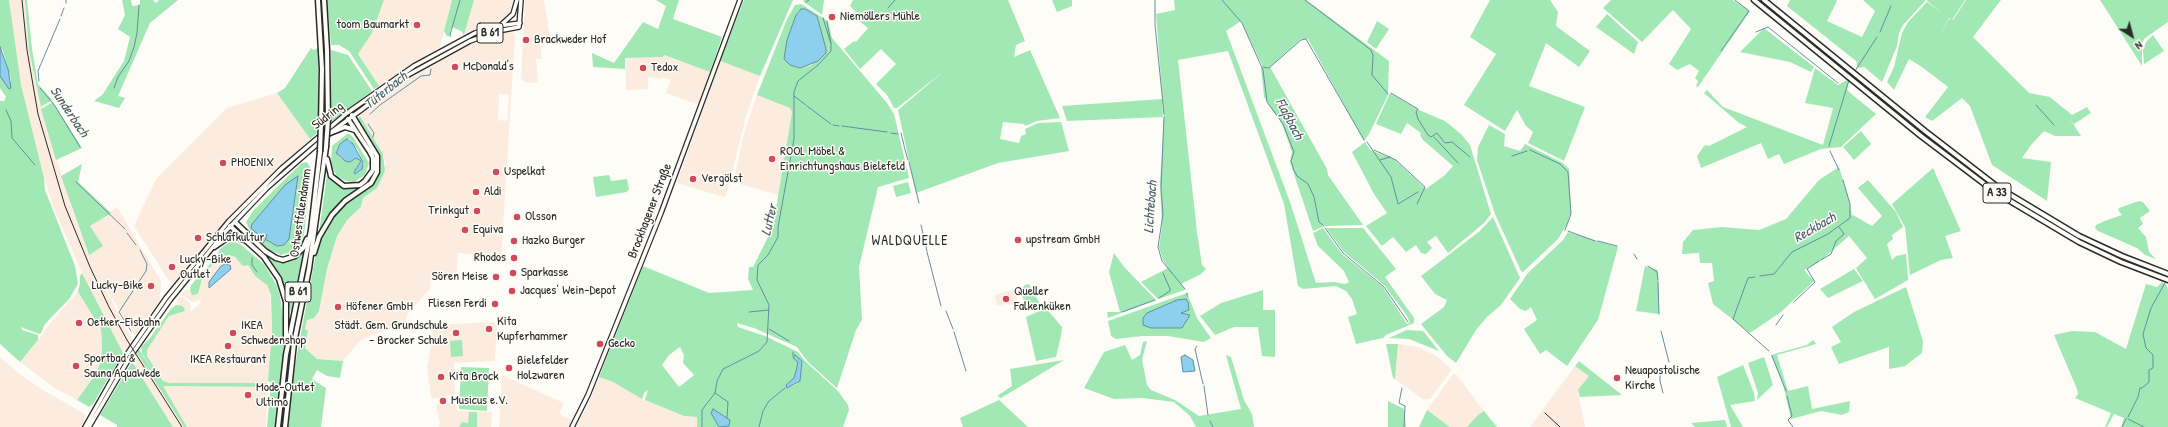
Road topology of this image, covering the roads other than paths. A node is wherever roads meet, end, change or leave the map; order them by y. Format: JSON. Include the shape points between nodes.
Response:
{"nodes":[{"id":1,"x":318,"y":0,"type":"edge"},
{"id":2,"x":324,"y":0,"type":"edge"},
{"id":3,"x":517,"y":0,"type":"edge"},
{"id":4,"x":520,"y":0,"type":"edge"},
{"id":5,"x":740,"y":0,"type":"edge"},
{"id":6,"x":1754,"y":0,"type":"edge"},
{"id":7,"x":1764,"y":0,"type":"edge"},
{"id":8,"x":520,"y":25,"type":"junction"},
{"id":9,"x":498,"y":26,"type":"junction"},
{"id":10,"x":349,"y":116,"type":"junction"},
{"id":11,"x":356,"y":130,"type":"junction"},
{"id":12,"x":330,"y":133,"type":"junction"},
{"id":13,"x":326,"y":147,"type":"junction"},
{"id":14,"x":229,"y":221,"type":"junction"},
{"id":15,"x":235,"y":222,"type":"junction"},
{"id":16,"x":230,"y":226,"type":"junction"},
{"id":17,"x":311,"y":230,"type":"junction"},
{"id":18,"x":247,"y":242,"type":"junction"},
{"id":19,"x":214,"y":247,"type":"junction"},
{"id":20,"x":309,"y":269,"type":"junction"},
{"id":21,"x":2168,"y":274,"type":"edge"},
{"id":22,"x":2168,"y":280,"type":"edge"},
{"id":23,"x":286,"y":355,"type":"junction"},
{"id":24,"x":85,"y":427,"type":"edge"},
{"id":25,"x":89,"y":427,"type":"edge"},
{"id":26,"x":278,"y":427,"type":"edge"},
{"id":27,"x":285,"y":427,"type":"edge"},
{"id":28,"x":572,"y":427,"type":"edge"}],
"edges":[{"from":1,"to":17,"type":"highway","name":"Ostwestfalendamm","number":"B 61","bridge":true,"via":[[321,41],[321,124]]},
{"from":2,"to":13,"type":"highway","name":"Ostwestfalendamm","number":"B 61","bridge":true,"via":[[327,42]]},
{"from":3,"to":9,"type":"main road","number":"B 61","via":[[512,16]]},
{"from":4,"to":8,"type":"main road","number":"B 61"},
{"from":5,"to":28,"type":"main road","name":"Brockhagener Straße","via":[[661,213],[588,395]]},
{"from":6,"to":22,"type":"highway","number":"A 33","via":[[1921,136],[1995,192],[2079,242]]},
{"from":7,"to":21,"type":"highway","number":"A 33","via":[[1999,188],[2079,236]]},
{"from":8,"to":9,"type":"main road","name":"Südring","number":"B 61"},
{"from":8,"to":10,"type":"main road","name":"Südring","number":"B 61","via":[[493,32],[456,47],[408,75]]},
{"from":9,"to":10,"type":"main road","name":"Südring","number":"B 61","via":[[475,33],[438,52],[396,78]]},
{"from":10,"to":11,"type":"highway"},
{"from":10,"to":12,"type":"main road","name":"Südring"},
{"from":10,"to":14,"type":"main road","name":"Südring","number":"B 61","via":[[292,159]]},
{"from":10,"to":20,"type":"highway","number":"B 61","via":[[377,156],[378,172],[371,182],[332,214],[319,237]]},
{"from":11,"to":12,"type":"highway","via":[[345,127]]},
{"from":11,"to":13,"type":"highway","via":[[370,152],[374,164],[370,176],[360,185],[344,186],[334,180],[327,167]]},
{"from":12,"to":15,"type":"main road","name":"Südring","via":[[285,171]]},
{"from":13,"to":20,"type":"highway","name":"Ostwestfalendamm","number":"B 61"},
{"from":14,"to":15,"type":"main road"},
{"from":14,"to":16,"type":"main road"},
{"from":14,"to":24,"type":"main road","name":"Südring","via":[[152,316],[123,360]]},
{"from":15,"to":16,"type":"main road","name":"Südring"},
{"from":15,"to":17,"type":"highway","via":[[265,251],[283,260],[299,254]]},
{"from":16,"to":18,"type":"highway","number":"B 61"},
{"from":16,"to":19,"type":"main road","name":"Südring"},
{"from":17,"to":23,"type":"highway","name":"Ostwestfalendamm","number":"B 61"},
{"from":18,"to":19,"type":"highway","via":[[237,236],[230,236]]},
{"from":18,"to":23,"type":"highway","number":"B 61","via":[[269,263],[282,286],[286,309]]},
{"from":19,"to":25,"type":"main road","name":"Südring","via":[[170,300],[134,352]]},
{"from":20,"to":27,"type":"highway","name":"Ostwestfalendamm","number":"B 61","via":[[294,344]]},
{"from":23,"to":26,"type":"highway","name":"Ostwestfalendamm","number":"B 61"}]}
